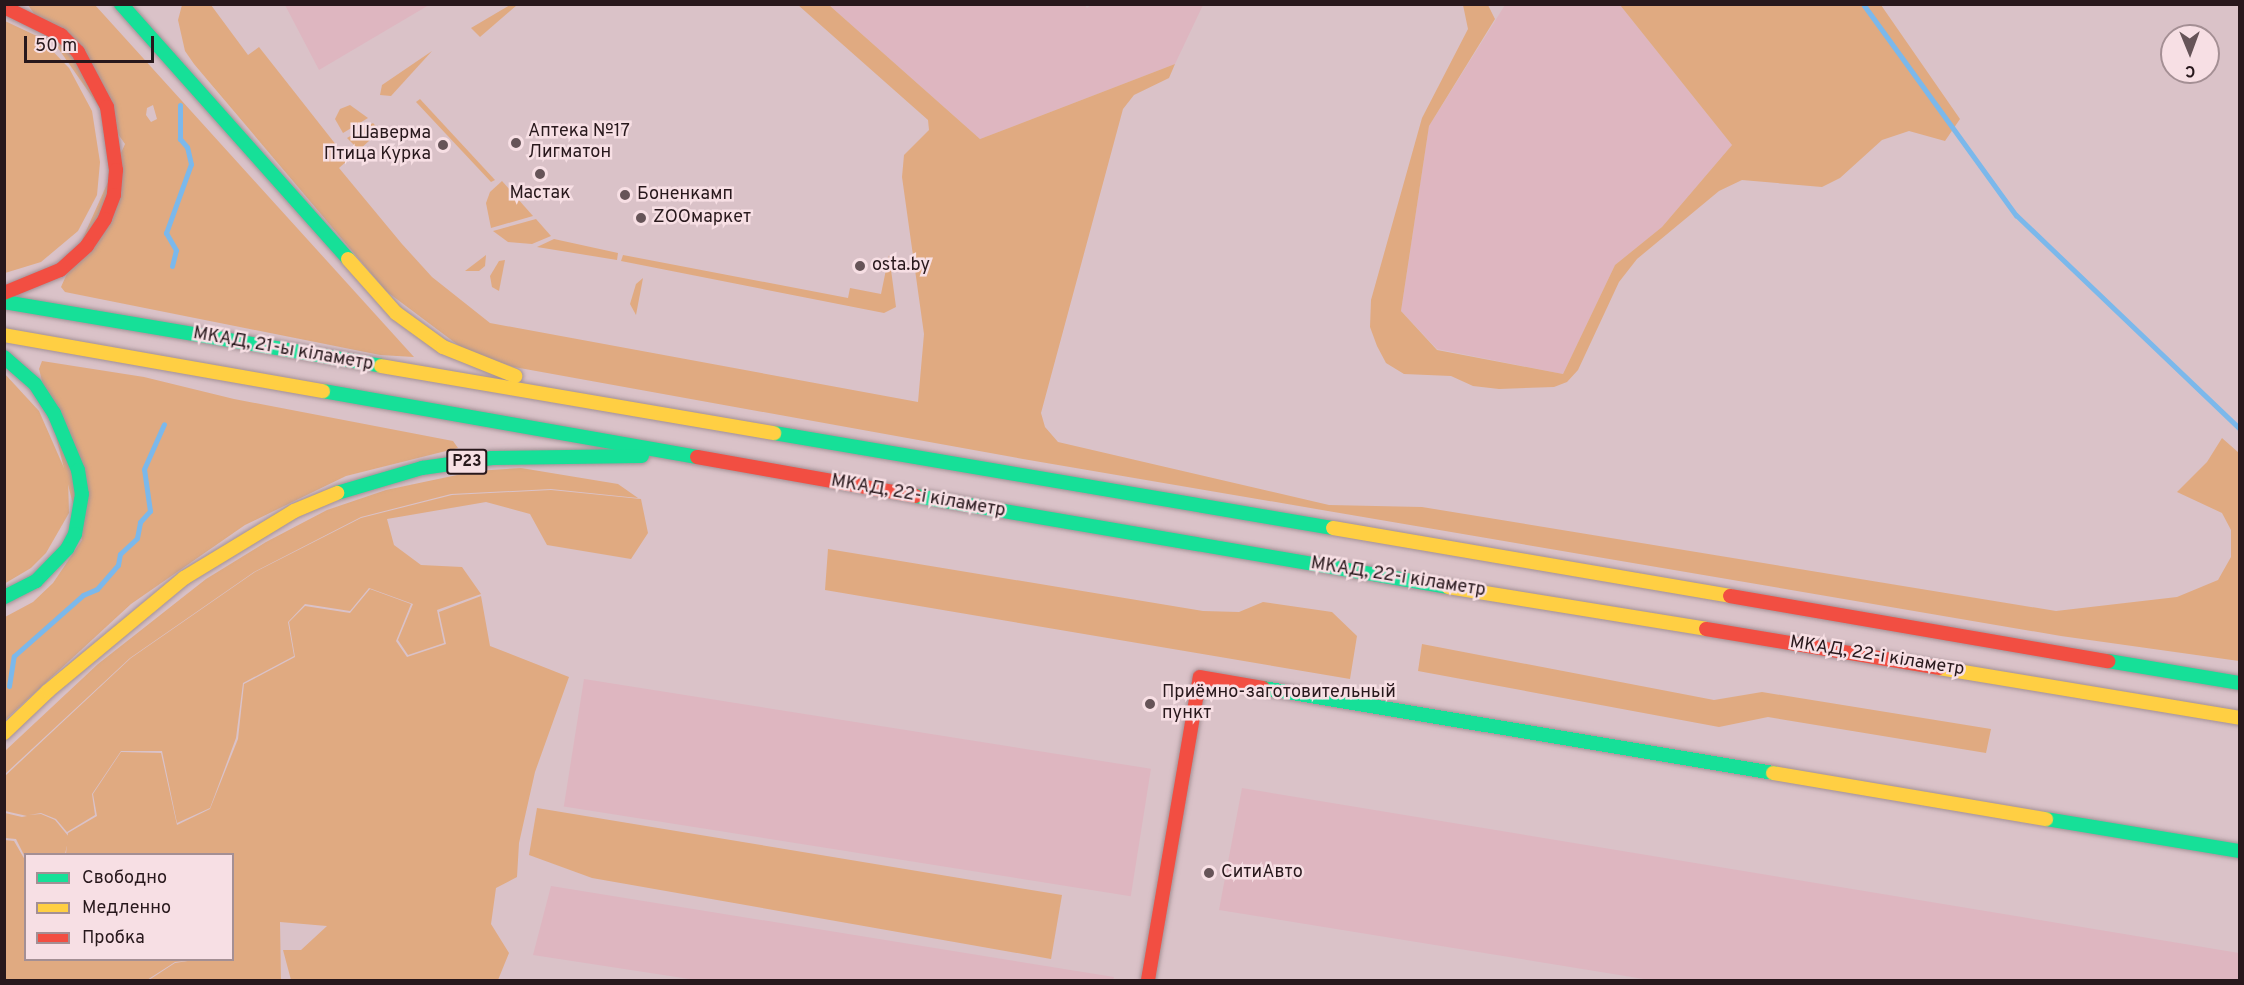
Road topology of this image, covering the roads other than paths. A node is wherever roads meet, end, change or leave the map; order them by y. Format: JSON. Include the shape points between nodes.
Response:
{"nodes":[{"id":1,"x":121,"y":4,"type":"edge"},
{"id":2,"x":4,"y":7,"type":"edge"},
{"id":3,"x":4,"y":293,"type":"edge"},
{"id":4,"x":4,"y":302,"type":"edge"},
{"id":5,"x":4,"y":335,"type":"edge"},
{"id":6,"x":4,"y":357,"type":"edge"},
{"id":7,"x":561,"y":398,"type":"joint"},
{"id":8,"x":594,"y":403,"type":"junction"},
{"id":9,"x":557,"y":434,"type":"joint"},
{"id":10,"x":683,"y":457,"type":"junction"},
{"id":11,"x":4,"y":597,"type":"edge"},
{"id":12,"x":2240,"y":683,"type":"edge"},
{"id":13,"x":2240,"y":718,"type":"edge"},
{"id":14,"x":4,"y":733,"type":"edge"},
{"id":15,"x":2240,"y":851,"type":"edge"},
{"id":16,"x":1148,"y":981,"type":"edge"}],
"edges":[{"from":1,"to":8,"type":"main road","via":[[418,332],[484,366]]},
{"from":2,"to":3,"type":"main road","via":[[61,35],[78,52],[106,107],[114,137],[116,170],[114,195],[105,219],[87,246],[60,270]]},
{"from":4,"to":7,"type":"main road","name":"МКАД, 21-ы кіламетр"},
{"from":5,"to":9,"type":"main road","name":"МКАД, 21-ы кіламетр"},
{"from":6,"to":11,"type":"main road","via":[[34,384],[54,413],[75,460],[82,494],[75,534],[67,549],[36,581]]},
{"from":7,"to":8,"type":"main road","name":"МКАД, 22-і кіламетр"},
{"from":8,"to":12,"type":"main road","name":"МКАД, 22-і кіламетр"},
{"from":9,"to":10,"type":"main road","name":"МКАД, 22-і кіламетр"},
{"from":10,"to":13,"type":"main road","name":"МКАД, 22-і кіламетр"},
{"from":10,"to":14,"type":"main road","number":"Р23","via":[[492,458],[422,468],[346,489],[294,511],[184,578],[48,691]]},
{"from":15,"to":16,"type":"main road","via":[[1200,677]]}]}
